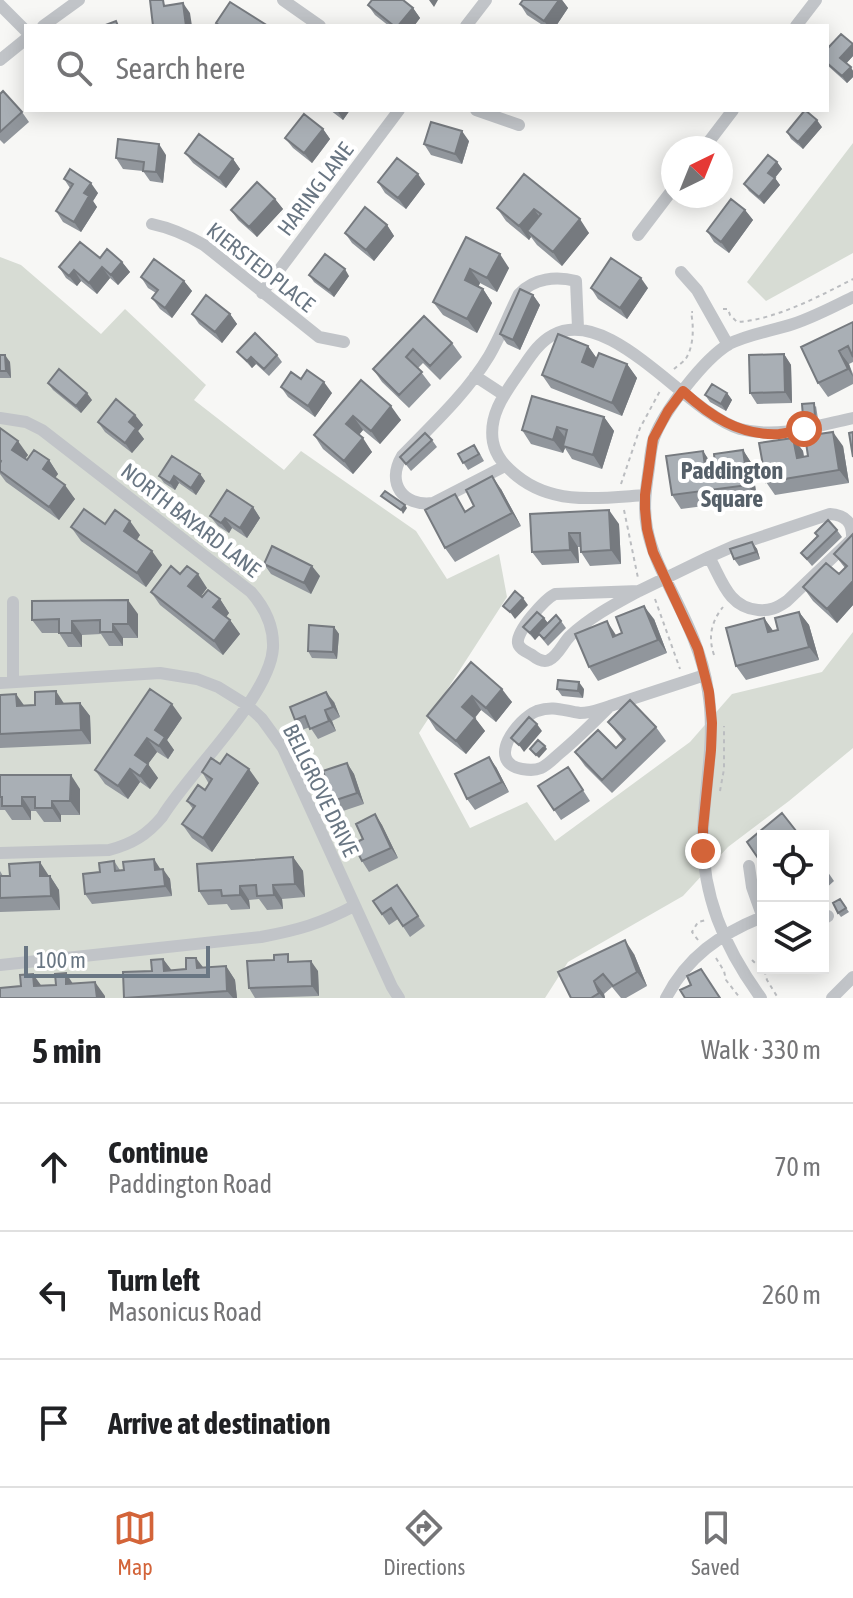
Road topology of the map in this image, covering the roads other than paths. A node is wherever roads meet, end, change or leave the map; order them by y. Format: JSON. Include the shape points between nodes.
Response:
{"nodes":[{"id":1,"x":79,"y":0,"type":"edge"},
{"id":2,"x":283,"y":0,"type":"edge"},
{"id":3,"x":486,"y":0,"type":"edge"},
{"id":4,"x":816,"y":0,"type":"edge"},
{"id":5,"x":0,"y":5,"type":"edge"},
{"id":6,"x":46,"y":24,"type":"edge"},
{"id":7,"x":317,"y":24,"type":"edge"},
{"id":8,"x":468,"y":24,"type":"edge"},
{"id":9,"x":798,"y":24,"type":"edge"},
{"id":10,"x":24,"y":29,"type":"edge"},
{"id":11,"x":24,"y":41,"type":"edge"},
{"id":12,"x":0,"y":60,"type":"edge"},
{"id":13,"x":398,"y":112,"type":"edge"},
{"id":14,"x":482,"y":112,"type":"edge"},
{"id":15,"x":731,"y":112,"type":"edge"},
{"id":16,"x":519,"y":125,"type":"dead end"},
{"id":17,"x":713,"y":136,"type":"edge"},
{"id":18,"x":661,"y":205,"type":"edge"},
{"id":19,"x":152,"y":224,"type":"dead end"},
{"id":20,"x":638,"y":235,"type":"dead end"},
{"id":21,"x":681,"y":272,"type":"dead end"},
{"id":22,"x":262,"y":293,"type":"junction"},
{"id":23,"x":853,"y":297,"type":"edge"},
{"id":24,"x":578,"y":328,"type":"junction"},
{"id":25,"x":344,"y":342,"type":"dead end"},
{"id":26,"x":728,"y":345,"type":"junction"},
{"id":27,"x":475,"y":376,"type":"junction"},
{"id":28,"x":683,"y":391,"type":"junction"},
{"id":29,"x":504,"y":395,"type":"junction"},
{"id":30,"x":0,"y":418,"type":"edge"},
{"id":31,"x":853,"y":418,"type":"edge"},
{"id":32,"x":505,"y":466,"type":"junction"},
{"id":33,"x":645,"y":495,"type":"junction"},
{"id":34,"x":709,"y":557,"type":"junction"},
{"id":35,"x":666,"y":579,"type":"junction"},
{"id":36,"x":641,"y":590,"type":"junction"},
{"id":37,"x":13,"y":602,"type":"dead end"},
{"id":38,"x":705,"y":675,"type":"junction"},
{"id":39,"x":7,"y":682,"type":"edge"},
{"id":40,"x":247,"y":705,"type":"junction"},
{"id":41,"x":610,"y":706,"type":"junction"},
{"id":42,"x":0,"y":853,"type":"edge"},
{"id":43,"x":749,"y":866,"type":"dead end"},
{"id":44,"x":758,"y":902,"type":"edge"},
{"id":45,"x":354,"y":906,"type":"junction"},
{"id":46,"x":757,"y":920,"type":"edge"},
{"id":47,"x":722,"y":935,"type":"junction"},
{"id":48,"x":0,"y":965,"type":"edge"},
{"id":49,"x":853,"y":977,"type":"edge"},
{"id":50,"x":399,"y":998,"type":"edge"},
{"id":51,"x":666,"y":998,"type":"edge"},
{"id":52,"x":761,"y":998,"type":"edge"},
{"id":53,"x":832,"y":998,"type":"edge"}],
"edges":[{"from":1,"to":6,"type":"street"},
{"from":2,"to":7,"type":"street"},
{"from":3,"to":8,"type":"street"},
{"from":4,"to":9,"type":"street"},
{"from":5,"to":10,"type":"street"},
{"from":11,"to":12,"type":"street"},
{"from":13,"to":22,"type":"street","name":"HARING LANE"},
{"from":14,"to":16,"type":"street"},
{"from":15,"to":17,"type":"street"},
{"from":18,"to":20,"type":"street"},
{"from":19,"to":22,"type":"street","name":"KIERSTED PLACE","via":[[204,245]]},
{"from":21,"to":26,"type":"street"},
{"from":22,"to":25,"type":"street","name":"KIERSTED PLACE","via":[[319,337]]},
{"from":23,"to":26,"type":"street"},
{"from":24,"to":27,"type":"street","via":[[576,281],[564,278],[526,286]]},
{"from":24,"to":28,"type":"street","via":[[625,348]]},
{"from":24,"to":29,"type":"street","via":[[552,335],[536,348]]},
{"from":26,"to":28,"type":"street"},
{"from":27,"to":29,"type":"street"},
{"from":27,"to":32,"type":"street","via":[[402,456],[396,482],[413,502],[433,503]]},
{"from":28,"to":31,"type":"street","via":[[718,419],[758,432],[780,434]]},
{"from":28,"to":33,"type":"street","via":[[653,439]]},
{"from":29,"to":32,"type":"street","via":[[492,434]]},
{"from":30,"to":40,"type":"street","name":"NORTH BAYARD LANE","via":[[42,430],[261,603],[272,631],[271,662]]},
{"from":32,"to":33,"type":"street","via":[[555,495]]},
{"from":33,"to":35,"type":"street","via":[[647,529]]},
{"from":34,"to":34,"type":"street","via":[[821,517],[838,515],[853,530],[851,542],[770,610],[738,605]]},
{"from":34,"to":35,"type":"street"},
{"from":35,"to":36,"type":"street"},
{"from":35,"to":38,"type":"street"},
{"from":36,"to":36,"type":"street","via":[[547,598],[519,635],[520,647],[548,661],[586,623]]},
{"from":37,"to":39,"type":"street"},
{"from":38,"to":41,"type":"street"},
{"from":38,"to":47,"type":"street","via":[[712,723],[703,855]]},
{"from":39,"to":40,"type":"street","name":"BELLGROVE DRIVE","via":[[160,673],[197,679]]},
{"from":40,"to":42,"type":"street","name":"NORTH BAYARD LANE","via":[[162,817],[139,839],[109,850]]},
{"from":40,"to":45,"type":"street","name":"BELLGROVE DRIVE","via":[[283,748]]},
{"from":41,"to":41,"type":"street","via":[[579,713],[562,708],[535,711],[508,737],[508,762],[515,768],[542,768]]},
{"from":43,"to":44,"type":"street"},
{"from":45,"to":48,"type":"street","via":[[302,929],[261,937]]},
{"from":45,"to":50,"type":"street","name":"BELLGROVE DRIVE"},
{"from":46,"to":47,"type":"street"},
{"from":47,"to":51,"type":"street","via":[[690,962]]},
{"from":47,"to":52,"type":"street"},
{"from":49,"to":53,"type":"street"}]}
